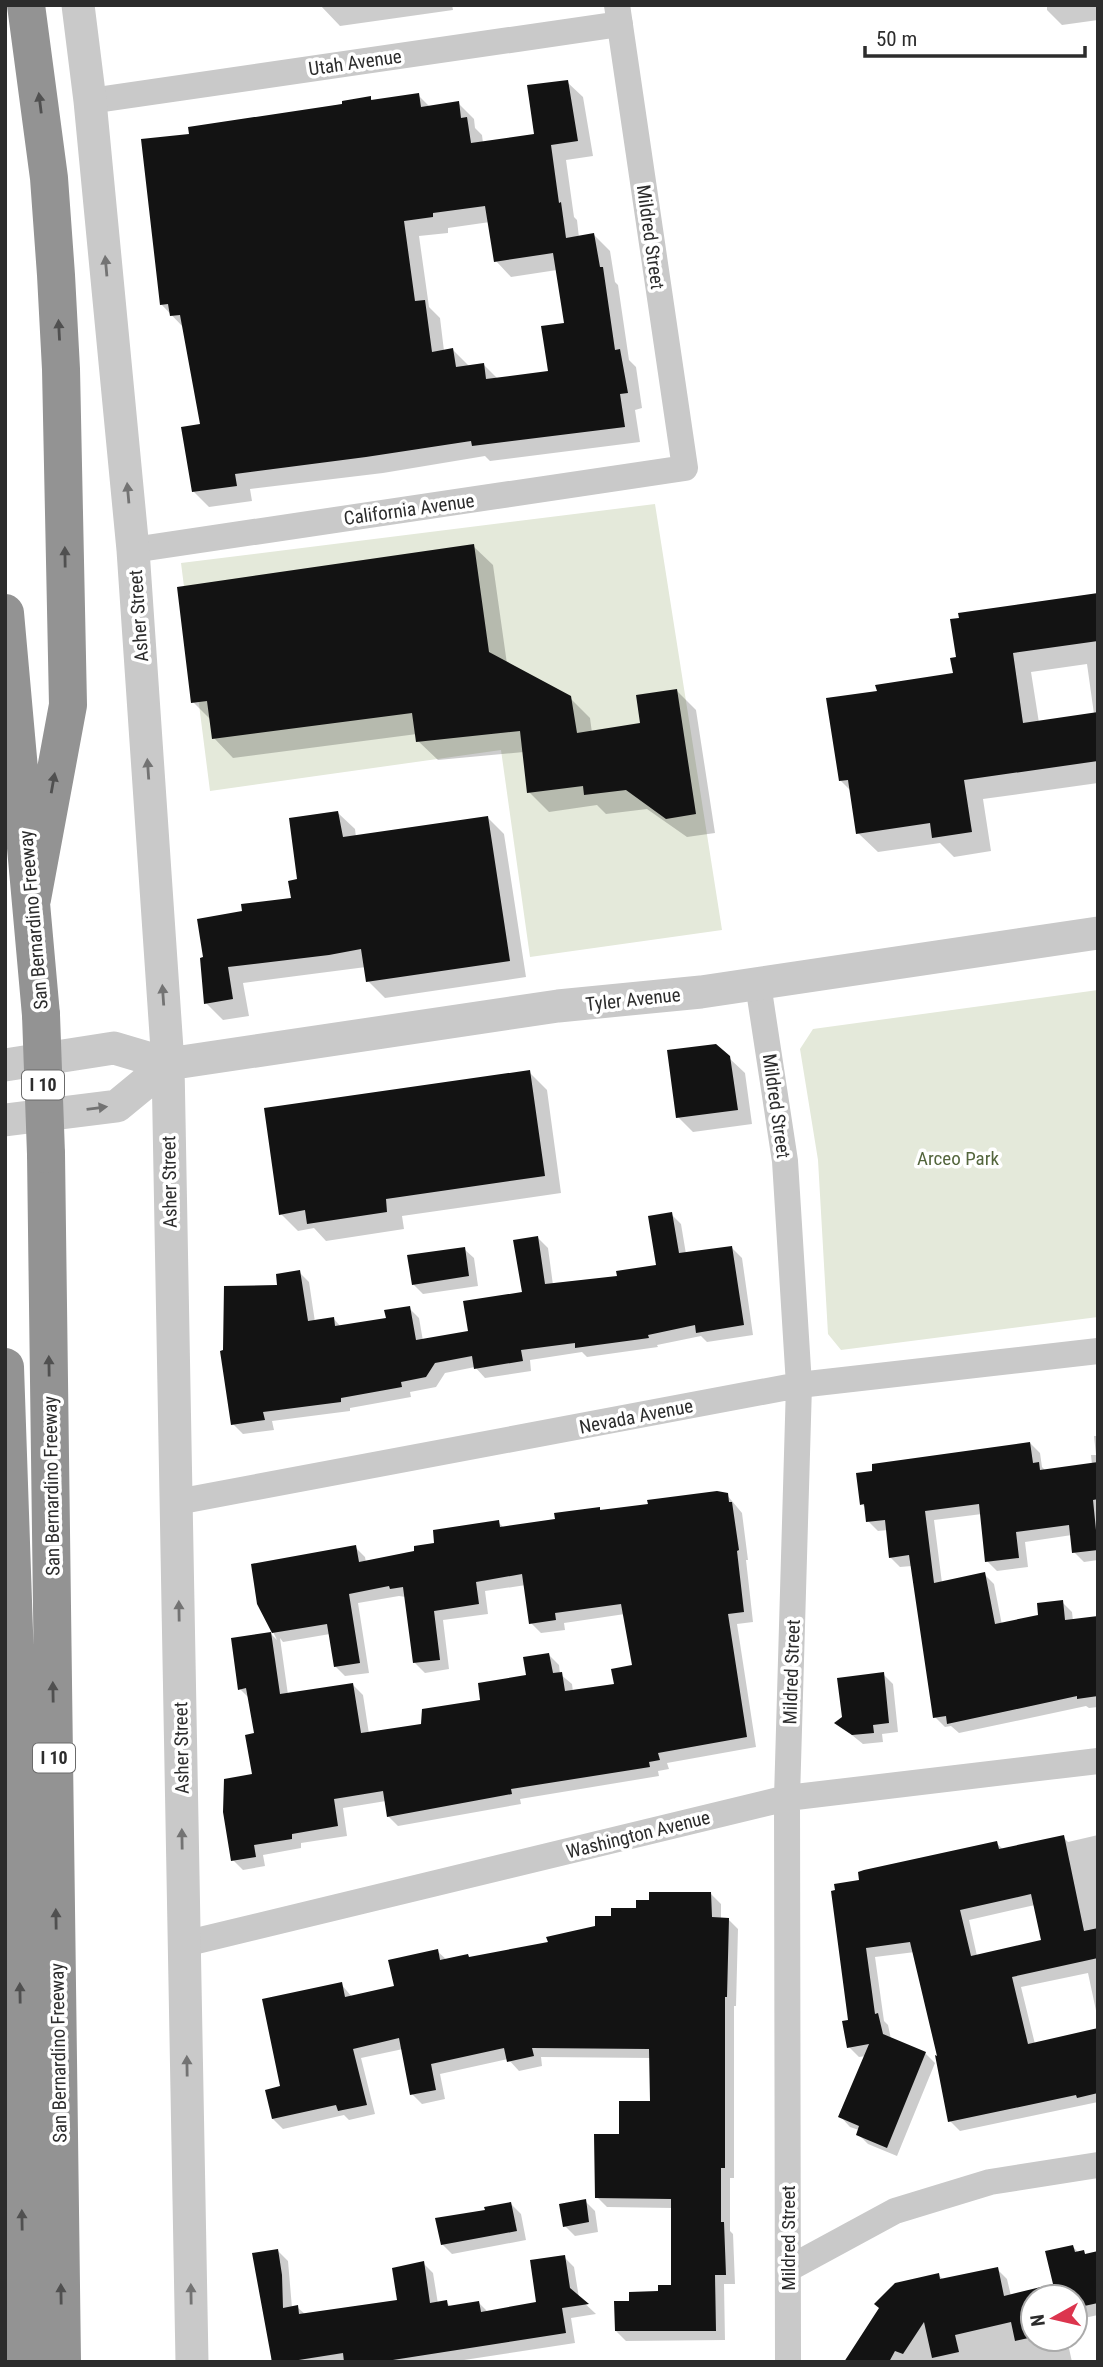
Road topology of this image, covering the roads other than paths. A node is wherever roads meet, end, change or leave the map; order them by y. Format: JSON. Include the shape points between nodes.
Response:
{"nodes":[{"id":1,"x":26,"y":5,"type":"edge"},
{"id":2,"x":78,"y":5,"type":"edge"},
{"id":3,"x":618,"y":15,"type":"edge"},
{"id":4,"x":90,"y":101,"type":"junction"},
{"id":5,"x":685,"y":468,"type":"joint"},
{"id":6,"x":134,"y":550,"type":"junction"},
{"id":7,"x":5,"y":613,"type":"edge"},
{"id":8,"x":32,"y":899,"type":"junction"},
{"id":9,"x":1098,"y":933,"type":"edge"},
{"id":10,"x":758,"y":984,"type":"junction"},
{"id":11,"x":168,"y":1064,"type":"junction"},
{"id":12,"x":5,"y":1065,"type":"edge"},
{"id":13,"x":5,"y":1120,"type":"edge"},
{"id":14,"x":1098,"y":1351,"type":"edge"},
{"id":15,"x":5,"y":1367,"type":"edge"},
{"id":16,"x":799,"y":1385,"type":"junction"},
{"id":17,"x":177,"y":1502,"type":"junction"},
{"id":18,"x":1098,"y":1761,"type":"edge"},
{"id":19,"x":787,"y":1798,"type":"junction"},
{"id":20,"x":184,"y":1944,"type":"junction"},
{"id":21,"x":1098,"y":2165,"type":"edge"},
{"id":22,"x":788,"y":2269,"type":"junction"},
{"id":23,"x":24,"y":2362,"type":"edge"},
{"id":24,"x":62,"y":2362,"type":"edge"},
{"id":25,"x":192,"y":2362,"type":"edge"},
{"id":26,"x":788,"y":2362,"type":"edge"}],
"edges":[{"from":8,"to":1,"type":"highway","one_way":true,"via":[[68,705],[56,275],[49,178]]},
{"from":2,"to":4,"type":"street","name":"Asher Street"},
{"from":3,"to":4,"type":"street","name":"Utah Avenue"},
{"from":3,"to":5,"type":"street","name":"Mildred Street"},
{"from":6,"to":4,"type":"street","name":"Asher Street","one_way":true},
{"from":5,"to":6,"type":"street","name":"California Avenue"},
{"from":11,"to":6,"type":"street","name":"Asher Street","one_way":true},
{"from":7,"to":8,"type":"highway","name":"San Bernardino Freeway","number":"I 10"},
{"from":24,"to":8,"type":"highway","name":"San Bernardino Freeway","number":"I 10","one_way":true,"bridge":true,"via":[[46,1154]]},
{"from":9,"to":10,"type":"street","name":"Tyler Avenue"},
{"from":10,"to":11,"type":"street","name":"Tyler Avenue","via":[[558,1006]]},
{"from":10,"to":16,"type":"street","name":"Mildred Street","via":[[785,1161]]},
{"from":11,"to":12,"type":"street","name":"Tyler Avenue","via":[[114,1048]]},
{"from":13,"to":11,"type":"street","one_way":true,"via":[[117,1106]]},
{"from":11,"to":17,"type":"street","name":"Asher Street"},
{"from":14,"to":16,"type":"street","name":"Nevada Avenue"},
{"from":23,"to":15,"type":"highway","one_way":true,"via":[[15,1660]]},
{"from":16,"to":17,"type":"street","name":"Nevada Avenue"},
{"from":16,"to":19,"type":"street","name":"Mildred Street"},
{"from":20,"to":17,"type":"street","name":"Asher Street","one_way":true},
{"from":18,"to":19,"type":"street","name":"Washington Avenue"},
{"from":19,"to":20,"type":"street","name":"Washington Avenue"},
{"from":19,"to":22,"type":"street","name":"Mildred Street"},
{"from":25,"to":20,"type":"street","name":"Asher Street","one_way":true},
{"from":21,"to":22,"type":"street","via":[[990,2182],[895,2211]]},
{"from":22,"to":26,"type":"street","name":"Mildred Street"}]}
